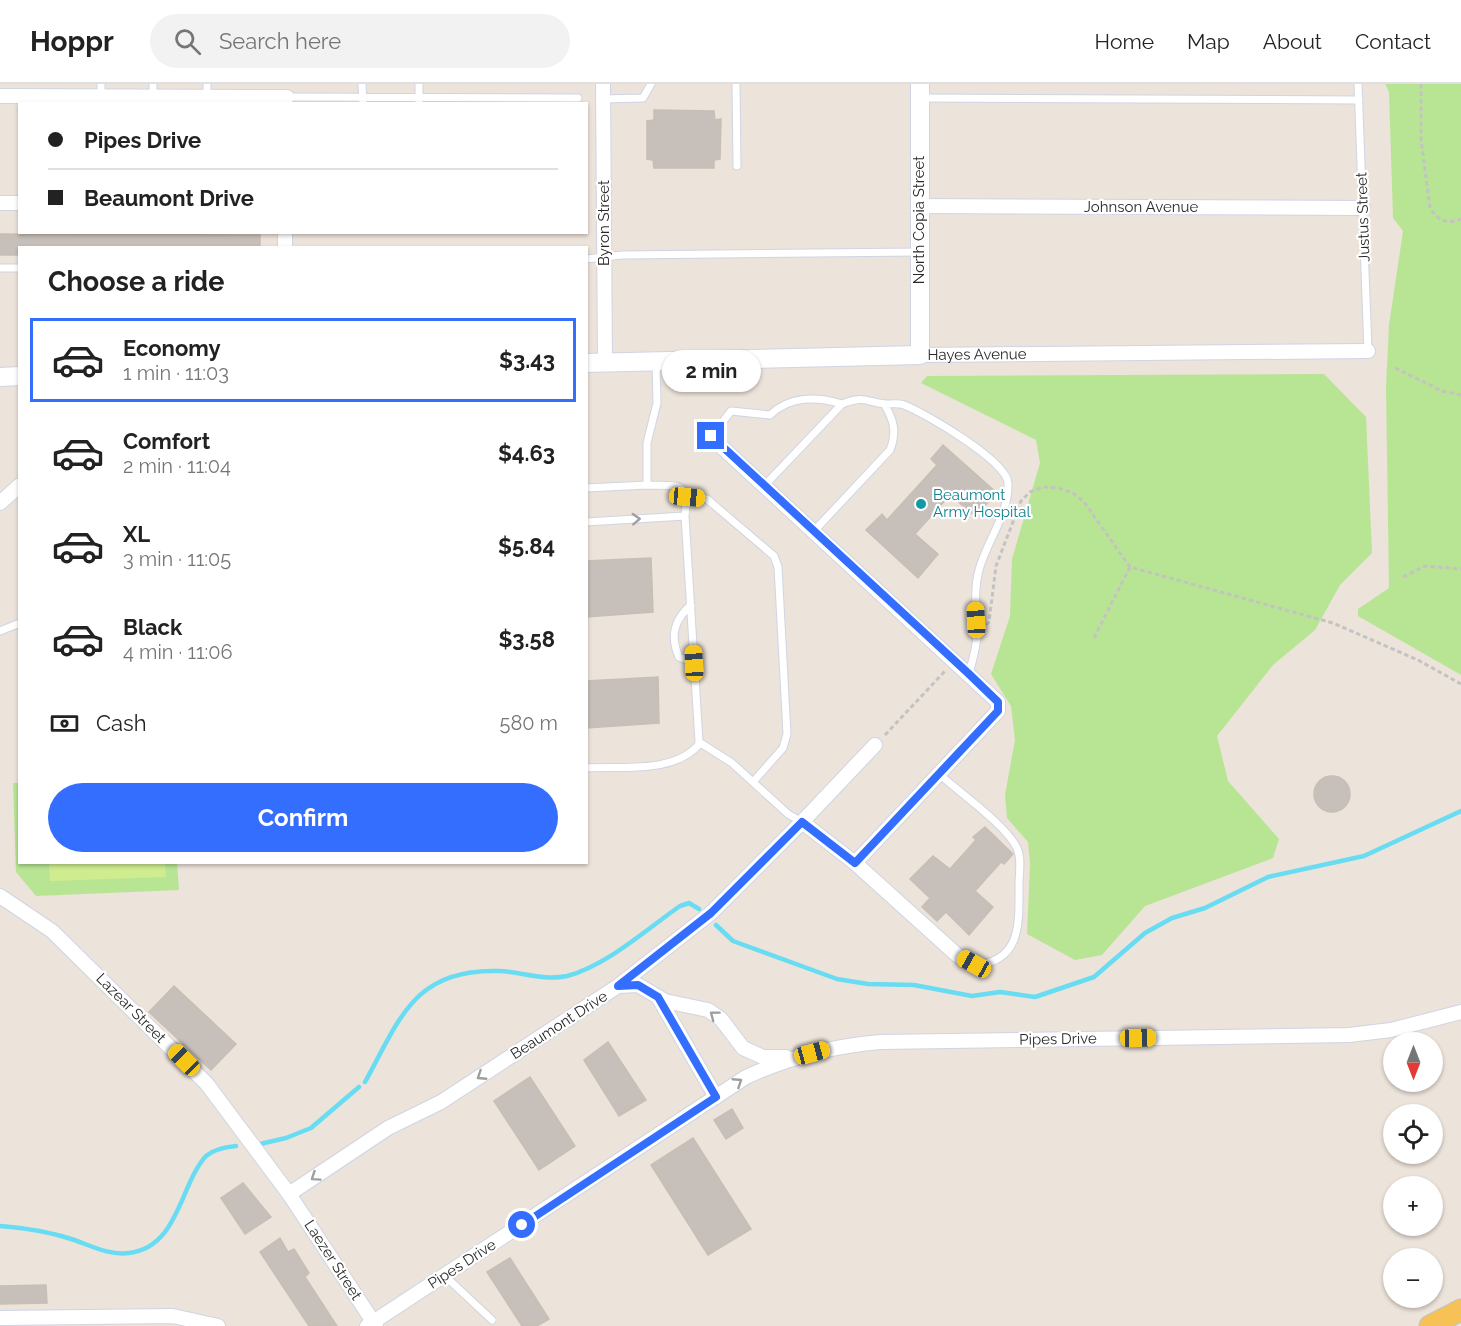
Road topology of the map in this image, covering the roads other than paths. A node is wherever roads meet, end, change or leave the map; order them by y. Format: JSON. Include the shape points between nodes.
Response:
{"nodes":[{"id":1,"x":362,"y":84,"type":"edge"},
{"id":2,"x":419,"y":84,"type":"edge"},
{"id":3,"x":603,"y":84,"type":"edge"},
{"id":4,"x":651,"y":84,"type":"edge"},
{"id":5,"x":736,"y":84,"type":"edge"},
{"id":6,"x":1358,"y":84,"type":"edge"},
{"id":7,"x":48,"y":90,"type":"edge"},
{"id":8,"x":101,"y":90,"type":"edge"},
{"id":9,"x":153,"y":90,"type":"edge"},
{"id":10,"x":207,"y":90,"type":"edge"},
{"id":11,"x":920,"y":91,"type":"edge"},
{"id":12,"x":287,"y":95,"type":"edge"},
{"id":13,"x":0,"y":96,"type":"edge"},
{"id":14,"x":578,"y":98,"type":"dead end"},
{"id":15,"x":603,"y":99,"type":"junction"},
{"id":16,"x":362,"y":100,"type":"edge"},
{"id":17,"x":419,"y":100,"type":"edge"},
{"id":18,"x":1359,"y":100,"type":"junction"},
{"id":19,"x":525,"y":101,"type":"edge"},
{"id":20,"x":737,"y":166,"type":"dead end"},
{"id":21,"x":0,"y":203,"type":"edge"},
{"id":22,"x":18,"y":203,"type":"edge"},
{"id":23,"x":919,"y":206,"type":"junction"},
{"id":24,"x":1363,"y":208,"type":"junction"},
{"id":25,"x":919,"y":252,"type":"junction"},
{"id":26,"x":604,"y":257,"type":"junction"},
{"id":27,"x":588,"y":259,"type":"edge"},
{"id":28,"x":0,"y":268,"type":"edge"},
{"id":29,"x":18,"y":268,"type":"edge"},
{"id":30,"x":1368,"y":351,"type":"joint"},
{"id":31,"x":920,"y":355,"type":"junction"},
{"id":32,"x":656,"y":361,"type":"junction"},
{"id":33,"x":588,"y":363,"type":"edge"},
{"id":34,"x":605,"y":363,"type":"junction"},
{"id":35,"x":18,"y":376,"type":"edge"},
{"id":36,"x":0,"y":377,"type":"edge"},
{"id":37,"x":842,"y":404,"type":"junction"},
{"id":38,"x":884,"y":404,"type":"junction"},
{"id":39,"x":711,"y":436,"type":"joint"},
{"id":40,"x":647,"y":485,"type":"junction"},
{"id":41,"x":764,"y":486,"type":"junction"},
{"id":42,"x":18,"y":487,"type":"edge"},
{"id":43,"x":588,"y":488,"type":"edge"},
{"id":44,"x":687,"y":497,"type":"junction"},
{"id":45,"x":0,"y":502,"type":"edge"},
{"id":46,"x":685,"y":516,"type":"junction"},
{"id":47,"x":588,"y":522,"type":"edge"},
{"id":48,"x":814,"y":531,"type":"junction"},
{"id":49,"x":691,"y":605,"type":"junction"},
{"id":50,"x":18,"y":624,"type":"edge"},
{"id":51,"x":0,"y":631,"type":"edge"},
{"id":52,"x":694,"y":663,"type":"junction"},
{"id":53,"x":969,"y":674,"type":"junction"},
{"id":54,"x":700,"y":743,"type":"junction"},
{"id":55,"x":875,"y":745,"type":"dead end"},
{"id":56,"x":588,"y":768,"type":"edge"},
{"id":57,"x":939,"y":774,"type":"junction"},
{"id":58,"x":753,"y":782,"type":"junction"},
{"id":59,"x":802,"y":822,"type":"junction"},
{"id":60,"x":855,"y":863,"type":"junction"},
{"id":61,"x":3,"y":903,"type":"edge"},
{"id":62,"x":974,"y":964,"type":"joint"},
{"id":63,"x":618,"y":986,"type":"junction"},
{"id":64,"x":658,"y":997,"type":"junction"},
{"id":65,"x":1461,"y":1012,"type":"edge"},
{"id":66,"x":797,"y":1057,"type":"junction"},
{"id":67,"x":716,"y":1097,"type":"junction"},
{"id":68,"x":290,"y":1194,"type":"junction"},
{"id":69,"x":445,"y":1276,"type":"junction"},
{"id":70,"x":1461,"y":1310,"type":"edge"},
{"id":71,"x":0,"y":1318,"type":"edge"},
{"id":72,"x":492,"y":1320,"type":"dead end"},
{"id":73,"x":372,"y":1325,"type":"edge"},
{"id":74,"x":218,"y":1326,"type":"edge"},
{"id":75,"x":1430,"y":1326,"type":"edge"}],
"edges":[{"from":1,"to":16,"type":"lane"},
{"from":2,"to":17,"type":"lane"},
{"from":3,"to":15,"type":"street","name":"Byron Street"},
{"from":4,"to":15,"type":"lane","via":[[643,98]]},
{"from":5,"to":20,"type":"lane"},
{"from":6,"to":18,"type":"lane","name":"Justus Street"},
{"from":7,"to":8,"type":"street"},
{"from":7,"to":13,"type":"street"},
{"from":8,"to":9,"type":"street"},
{"from":9,"to":10,"type":"street"},
{"from":10,"to":12,"type":"street"},
{"from":11,"to":18,"type":"lane"},
{"from":11,"to":23,"type":"street","name":"North Copia Street"},
{"from":12,"to":16,"type":"lane"},
{"from":14,"to":19,"type":"lane"},
{"from":15,"to":26,"type":"street","name":"Byron Street"},
{"from":16,"to":17,"type":"lane"},
{"from":17,"to":19,"type":"lane"},
{"from":18,"to":24,"type":"lane","name":"Justus Street"},
{"from":21,"to":22,"type":"street"},
{"from":23,"to":24,"type":"street","name":"Johnson Avenue"},
{"from":23,"to":25,"type":"street","name":"North Copia Street"},
{"from":24,"to":30,"type":"lane","name":"Justus Street"},
{"from":25,"to":26,"type":"lane"},
{"from":25,"to":31,"type":"street","name":"North Copia Street"},
{"from":26,"to":27,"type":"lane"},
{"from":26,"to":34,"type":"street","name":"Byron Street"},
{"from":28,"to":29,"type":"lane"},
{"from":30,"to":31,"type":"street","name":"Hayes Avenue"},
{"from":31,"to":32,"type":"street","name":"Hayes Avenue"},
{"from":32,"to":34,"type":"street","name":"Hayes Avenue"},
{"from":32,"to":40,"type":"lane","via":[[657,403],[647,443]]},
{"from":33,"to":34,"type":"street","name":"Hayes Avenue"},
{"from":35,"to":36,"type":"street"},
{"from":37,"to":38,"type":"lane","via":[[859,398]]},
{"from":37,"to":39,"type":"lane","via":[[828,399],[794,400],[770,415],[731,411]]},
{"from":37,"to":41,"type":"lane"},
{"from":38,"to":48,"type":"lane","via":[[894,427],[890,450]]},
{"from":38,"to":53,"type":"lane","via":[[902,404],[961,436],[1004,471],[1008,481],[998,529],[980,568],[975,603],[977,636]]},
{"from":39,"to":41,"type":"street"},
{"from":40,"to":43,"type":"lane"},
{"from":40,"to":44,"type":"lane","via":[[677,486]]},
{"from":41,"to":48,"type":"street"},
{"from":42,"to":45,"type":"street"},
{"from":44,"to":46,"type":"lane"},
{"from":44,"to":58,"type":"lane","via":[[707,499],[774,556],[778,567],[787,734],[783,748]]},
{"from":47,"to":46,"type":"lane","one_way":true},
{"from":46,"to":49,"type":"lane"},
{"from":48,"to":53,"type":"street"},
{"from":49,"to":52,"type":"lane"},
{"from":49,"to":52,"type":"lane","via":[[678,617],[676,650],[679,657]]},
{"from":50,"to":51,"type":"lane"},
{"from":52,"to":54,"type":"lane"},
{"from":53,"to":57,"type":"street","via":[[998,702],[998,711]]},
{"from":54,"to":56,"type":"lane","via":[[677,761]]},
{"from":54,"to":58,"type":"lane"},
{"from":55,"to":59,"type":"street","name":"Beaumont Drive"},
{"from":57,"to":60,"type":"street"},
{"from":57,"to":62,"type":"lane","via":[[1004,831],[1017,849],[1019,904],[1014,942],[1004,956],[991,964]]},
{"from":58,"to":59,"type":"lane"},
{"from":59,"to":60,"type":"street"},
{"from":59,"to":63,"type":"street","name":"Beaumont Drive","via":[[711,913]]},
{"from":60,"to":62,"type":"street","via":[[957,955]]},
{"from":61,"to":68,"type":"street","name":"Lazear Street","via":[[52,931],[199,1075]]},
{"from":63,"to":64,"type":"street","name":"Pipes Drive","via":[[638,985]]},
{"from":63,"to":68,"type":"street","name":"Beaumont Drive","one_way":true,"via":[[441,1102],[388,1128]]},
{"from":66,"to":64,"type":"street","name":"Pipes Drive","one_way":true,"via":[[763,1057],[743,1048],[721,1019],[708,1010]]},
{"from":64,"to":67,"type":"street"},
{"from":65,"to":66,"type":"street","name":"Pipes Drive","via":[[1413,1026],[1349,1035],[881,1042]]},
{"from":67,"to":66,"type":"street","name":"Pipes Drive","one_way":true,"via":[[746,1077]]},
{"from":67,"to":69,"type":"street","name":"Pipes Drive"},
{"from":68,"to":73,"type":"street","name":"Laezer Street"},
{"from":69,"to":72,"type":"lane"},
{"from":69,"to":73,"type":"street","name":"Pipes Drive"},
{"from":70,"to":75,"type":"main road"},
{"from":71,"to":74,"type":"street","via":[[166,1316]]}]}
